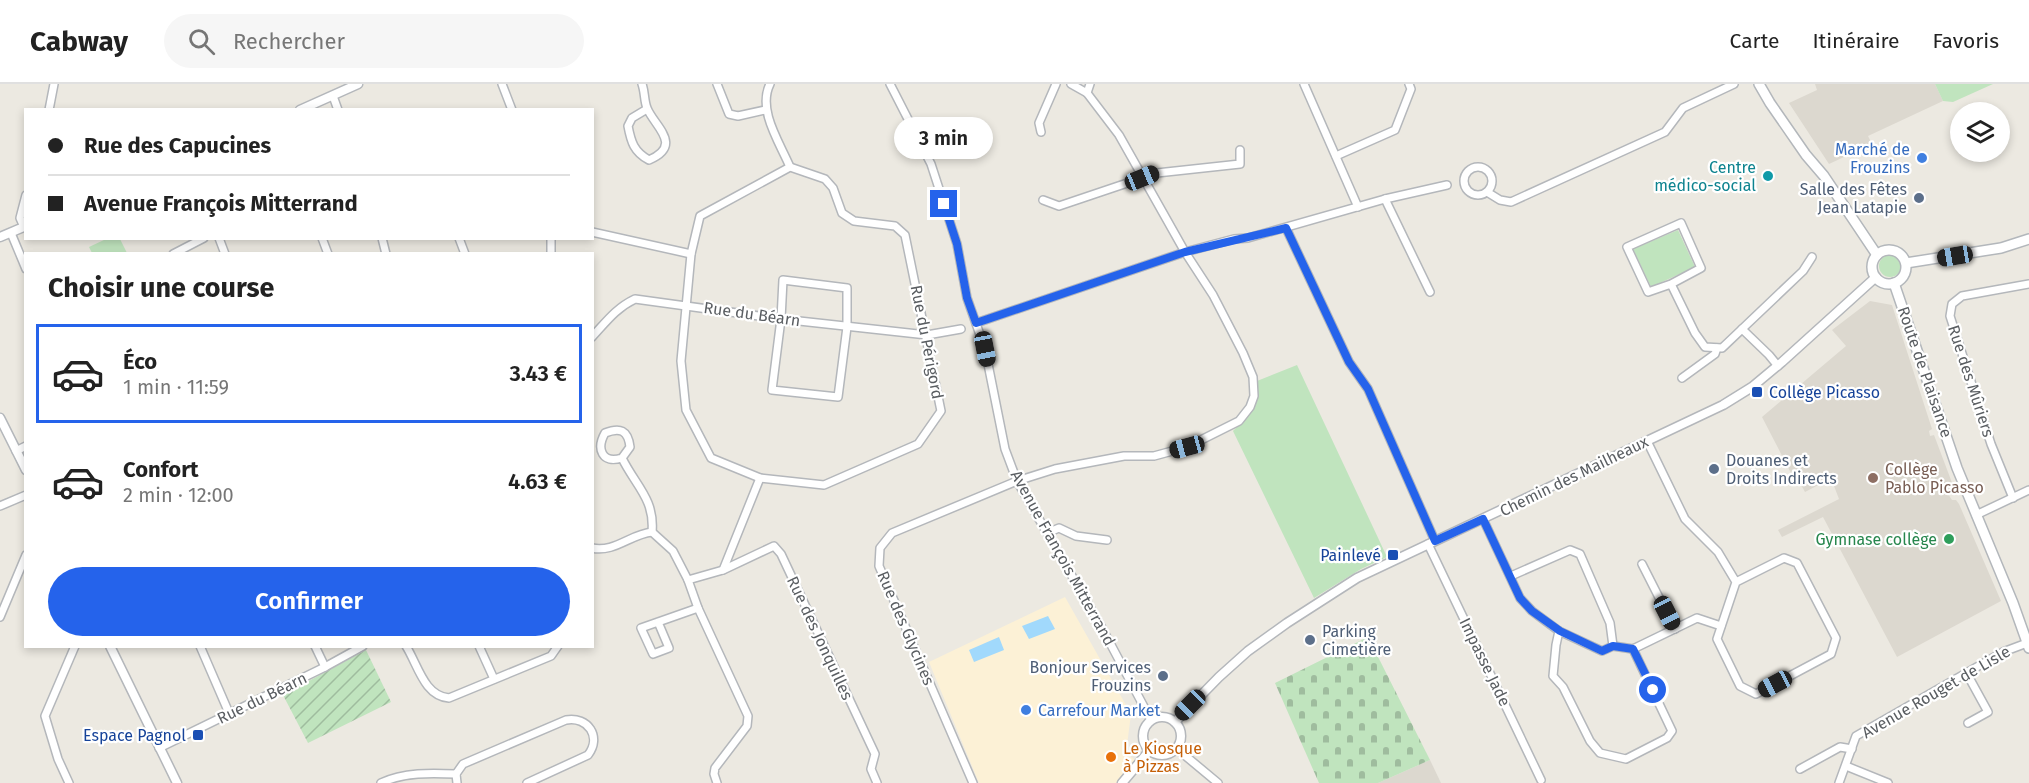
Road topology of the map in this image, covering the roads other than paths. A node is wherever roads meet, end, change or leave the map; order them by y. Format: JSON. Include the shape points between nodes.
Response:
{"nodes":[{"id":1,"x":54,"y":84,"type":"edge"},
{"id":2,"x":358,"y":84,"type":"edge"},
{"id":3,"x":502,"y":84,"type":"edge"},
{"id":4,"x":642,"y":84,"type":"edge"},
{"id":5,"x":717,"y":84,"type":"edge"},
{"id":6,"x":771,"y":84,"type":"edge"},
{"id":7,"x":890,"y":84,"type":"edge"},
{"id":8,"x":1056,"y":84,"type":"edge"},
{"id":9,"x":1071,"y":84,"type":"edge"},
{"id":10,"x":1090,"y":84,"type":"edge"},
{"id":11,"x":1304,"y":84,"type":"edge"},
{"id":12,"x":1409,"y":84,"type":"edge"},
{"id":13,"x":1734,"y":84,"type":"edge"},
{"id":14,"x":1759,"y":84,"type":"edge"},
{"id":15,"x":1087,"y":93,"type":"junction"},
{"id":16,"x":333,"y":96,"type":"junction"},
{"id":17,"x":49,"y":108,"type":"edge"},
{"id":18,"x":305,"y":108,"type":"edge"},
{"id":19,"x":337,"y":108,"type":"edge"},
{"id":20,"x":511,"y":108,"type":"edge"},
{"id":21,"x":647,"y":109,"type":"junction"},
{"id":22,"x":765,"y":110,"type":"junction"},
{"id":23,"x":1041,"y":132,"type":"dead end"},
{"id":24,"x":1240,"y":150,"type":"dead end"},
{"id":25,"x":1336,"y":156,"type":"junction"},
{"id":26,"x":790,"y":167,"type":"junction"},
{"id":27,"x":1142,"y":178,"type":"junction"},
{"id":28,"x":1446,"y":185,"type":"dead end"},
{"id":29,"x":1488,"y":192,"type":"junction"},
{"id":30,"x":1385,"y":199,"type":"junction"},
{"id":31,"x":1043,"y":200,"type":"dead end"},
{"id":32,"x":24,"y":203,"type":"edge"},
{"id":33,"x":1358,"y":207,"type":"junction"},
{"id":34,"x":24,"y":224,"type":"edge"},
{"id":35,"x":24,"y":226,"type":"edge"},
{"id":36,"x":1286,"y":228,"type":"junction"},
{"id":37,"x":594,"y":232,"type":"edge"},
{"id":38,"x":11,"y":233,"type":"junction"},
{"id":39,"x":0,"y":237,"type":"edge"},
{"id":40,"x":2029,"y":239,"type":"edge"},
{"id":41,"x":200,"y":240,"type":"edge"},
{"id":42,"x":177,"y":252,"type":"edge"},
{"id":43,"x":1185,"y":252,"type":"junction"},
{"id":44,"x":1880,"y":253,"type":"junction"},
{"id":45,"x":691,"y":254,"type":"junction"},
{"id":46,"x":1812,"y":257,"type":"dead end"},
{"id":47,"x":24,"y":264,"type":"edge"},
{"id":48,"x":1906,"y":264,"type":"junction"},
{"id":49,"x":1876,"y":277,"type":"junction"},
{"id":50,"x":1898,"y":281,"type":"junction"},
{"id":51,"x":1671,"y":284,"type":"junction"},
{"id":52,"x":2029,"y":284,"type":"edge"},
{"id":53,"x":1430,"y":292,"type":"dead end"},
{"id":54,"x":687,"y":305,"type":"junction"},
{"id":55,"x":781,"y":319,"type":"junction"},
{"id":56,"x":976,"y":323,"type":"junction"},
{"id":57,"x":847,"y":327,"type":"junction"},
{"id":58,"x":961,"y":329,"type":"dead end"},
{"id":59,"x":1742,"y":330,"type":"junction"},
{"id":60,"x":927,"y":335,"type":"junction"},
{"id":61,"x":594,"y":336,"type":"edge"},
{"id":62,"x":1717,"y":348,"type":"junction"},
{"id":63,"x":1778,"y":366,"type":"junction"},
{"id":64,"x":1682,"y":378,"type":"dead end"},
{"id":65,"x":0,"y":418,"type":"edge"},
{"id":66,"x":1647,"y":441,"type":"junction"},
{"id":67,"x":24,"y":447,"type":"edge"},
{"id":68,"x":16,"y":451,"type":"junction"},
{"id":69,"x":622,"y":458,"type":"junction"},
{"id":70,"x":24,"y":466,"type":"edge"},
{"id":71,"x":760,"y":478,"type":"junction"},
{"id":72,"x":1017,"y":481,"type":"junction"},
{"id":73,"x":2029,"y":490,"type":"edge"},
{"id":74,"x":24,"y":496,"type":"edge"},
{"id":75,"x":2013,"y":498,"type":"junction"},
{"id":76,"x":0,"y":506,"type":"edge"},
{"id":77,"x":1976,"y":515,"type":"junction"},
{"id":78,"x":1483,"y":519,"type":"junction"},
{"id":79,"x":652,"y":532,"type":"junction"},
{"id":80,"x":1047,"y":533,"type":"junction"},
{"id":81,"x":1107,"y":540,"type":"dead end"},
{"id":82,"x":1431,"y":542,"type":"junction"},
{"id":83,"x":594,"y":548,"type":"edge"},
{"id":84,"x":24,"y":559,"type":"edge"},
{"id":85,"x":1642,"y":564,"type":"dead end"},
{"id":86,"x":723,"y":570,"type":"junction"},
{"id":87,"x":1511,"y":576,"type":"junction"},
{"id":88,"x":688,"y":579,"type":"junction"},
{"id":89,"x":1736,"y":582,"type":"junction"},
{"id":90,"x":698,"y":608,"type":"junction"},
{"id":91,"x":0,"y":617,"type":"edge"},
{"id":92,"x":658,"y":622,"type":"junction"},
{"id":93,"x":1721,"y":626,"type":"junction"},
{"id":94,"x":1675,"y":629,"type":"junction"},
{"id":95,"x":1560,"y":631,"type":"junction"},
{"id":96,"x":2028,"y":645,"type":"edge"},
{"id":97,"x":1613,"y":646,"type":"junction"},
{"id":98,"x":74,"y":648,"type":"edge"},
{"id":99,"x":111,"y":648,"type":"edge"},
{"id":100,"x":201,"y":648,"type":"edge"},
{"id":101,"x":316,"y":648,"type":"edge"},
{"id":102,"x":359,"y":648,"type":"edge"},
{"id":103,"x":407,"y":648,"type":"edge"},
{"id":104,"x":481,"y":648,"type":"edge"},
{"id":105,"x":557,"y":648,"type":"edge"},
{"id":106,"x":1633,"y":649,"type":"junction"},
{"id":107,"x":325,"y":667,"type":"junction"},
{"id":108,"x":1966,"y":672,"type":"junction"},
{"id":109,"x":494,"y":679,"type":"junction"},
{"id":110,"x":1996,"y":708,"type":"dead end"},
{"id":111,"x":1988,"y":712,"type":"junction"},
{"id":112,"x":229,"y":713,"type":"junction"},
{"id":113,"x":1151,"y":720,"type":"junction"},
{"id":114,"x":1175,"y":722,"type":"junction"},
{"id":115,"x":1968,"y":723,"type":"dead end"},
{"id":116,"x":159,"y":748,"type":"junction"},
{"id":117,"x":1176,"y":748,"type":"junction"},
{"id":118,"x":1852,"y":749,"type":"junction"},
{"id":119,"x":1150,"y":750,"type":"junction"},
{"id":120,"x":1846,"y":766,"type":"junction"},
{"id":121,"x":1800,"y":769,"type":"dead end"},
{"id":122,"x":456,"y":774,"type":"junction"},
{"id":123,"x":1541,"y":780,"type":"dead end"},
{"id":124,"x":69,"y":783,"type":"edge"},
{"id":125,"x":177,"y":783,"type":"edge"},
{"id":126,"x":381,"y":783,"type":"edge"},
{"id":127,"x":457,"y":783,"type":"edge"},
{"id":128,"x":526,"y":783,"type":"edge"},
{"id":129,"x":717,"y":783,"type":"edge"},
{"id":130,"x":877,"y":783,"type":"edge"},
{"id":131,"x":973,"y":783,"type":"edge"},
{"id":132,"x":1122,"y":783,"type":"edge"},
{"id":133,"x":1218,"y":783,"type":"edge"},
{"id":134,"x":1839,"y":783,"type":"edge"},
{"id":135,"x":1888,"y":783,"type":"edge"}],
"edges":[{"from":1,"to":17,"type":"street"},
{"from":2,"to":16,"type":"street"},
{"from":3,"to":20,"type":"street"},
{"from":4,"to":21,"type":"street"},
{"from":5,"to":22,"type":"street","via":[[729,114]]},
{"from":6,"to":22,"type":"street"},
{"from":7,"to":56,"type":"street","name":"Avenue François Mitterrand","via":[[931,164],[957,244]]},
{"from":8,"to":23,"type":"street","via":[[1039,123]]},
{"from":9,"to":15,"type":"street"},
{"from":10,"to":15,"type":"street"},
{"from":11,"to":25,"type":"street"},
{"from":12,"to":25,"type":"street","via":[[1411,89],[1395,130]]},
{"from":13,"to":29,"type":"street","via":[[1683,108],[1665,132],[1512,202]]},
{"from":14,"to":44,"type":"main road"},
{"from":15,"to":27,"type":"street","name":"Rue des Glycines","via":[[1119,135]]},
{"from":16,"to":18,"type":"street"},
{"from":16,"to":19,"type":"street"},
{"from":21,"to":21,"type":"street","via":[[632,118],[628,126],[634,146],[649,160],[664,148],[664,138]]},
{"from":22,"to":26,"type":"street"},
{"from":24,"to":27,"type":"street","via":[[1239,164],[1157,172]]},
{"from":25,"to":33,"type":"street"},
{"from":26,"to":45,"type":"street","name":"Rue du Périgord","via":[[700,216]]},
{"from":26,"to":60,"type":"street","name":"Rue du Périgord","via":[[825,179],[833,188],[842,213],[854,221],[895,226],[905,236]]},
{"from":27,"to":31,"type":"street","via":[[1059,206]]},
{"from":27,"to":43,"type":"street","name":"Rue des Glycines"},
{"from":28,"to":30,"type":"street"},
{"from":29,"to":29,"type":"street","via":[[1492,184],[1488,171],[1480,167],[1467,172],[1464,183],[1468,190],[1475,195]]},
{"from":30,"to":33,"type":"street"},
{"from":30,"to":53,"type":"street"},
{"from":32,"to":34,"type":"street","via":[[20,218]]},
{"from":33,"to":36,"type":"street"},
{"from":35,"to":38,"type":"street"},
{"from":36,"to":43,"type":"street"},
{"from":36,"to":82,"type":"street","name":"Impasse Jade","via":[[1349,362],[1368,389]]},
{"from":37,"to":45,"type":"street"},
{"from":38,"to":39,"type":"street"},
{"from":38,"to":47,"type":"street"},
{"from":40,"to":48,"type":"main road","via":[[2001,248]]},
{"from":41,"to":42,"type":"street"},
{"from":43,"to":56,"type":"street"},
{"from":43,"to":72,"type":"street","name":"Rue des Glycines","via":[[1213,295],[1253,377],[1254,396],[1245,415],[1231,427],[1187,447],[1154,456],[1124,456],[1055,469]]},
{"from":44,"to":48,"type":"main road","via":[[1897,251]]},
{"from":44,"to":49,"type":"main road","via":[[1872,264]]},
{"from":45,"to":54,"type":"street","name":"Rue du Périgord"},
{"from":46,"to":59,"type":"street","via":[[1803,271]]},
{"from":48,"to":50,"type":"main road","via":[[1906,273]]},
{"from":49,"to":50,"type":"main road","via":[[1886,284]]},
{"from":49,"to":63,"type":"street","name":"Chemin des Mailheaux"},
{"from":50,"to":77,"type":"main road","name":"Route de Plaisance","via":[[1900,297]]},
{"from":51,"to":51,"type":"street","via":[[1648,292],[1627,247],[1681,224],[1701,268]]},
{"from":51,"to":62,"type":"street","via":[[1705,347]]},
{"from":52,"to":75,"type":"street","name":"Rue des Mûriers","via":[[1962,296],[1952,304],[1950,316],[1991,444]]},
{"from":54,"to":55,"type":"street","name":"Rue du Béarn"},
{"from":54,"to":61,"type":"street","name":"Rue du Béarn","via":[[635,299],[621,305]]},
{"from":54,"to":71,"type":"street","name":"Rue du Périgord","via":[[681,361],[686,410],[711,458]]},
{"from":55,"to":57,"type":"street","name":"Rue du Béarn"},
{"from":55,"to":57,"type":"street","via":[[783,280],[848,288]]},
{"from":55,"to":57,"type":"street","via":[[772,390],[838,398]]},
{"from":56,"to":72,"type":"street","name":"Avenue François Mitterrand","via":[[1005,450]]},
{"from":57,"to":60,"type":"street","name":"Rue du Béarn"},
{"from":58,"to":60,"type":"street","name":"Rue du Béarn"},
{"from":59,"to":62,"type":"street"},
{"from":59,"to":63,"type":"street"},
{"from":60,"to":71,"type":"street","name":"Rue du Périgord","via":[[941,411],[918,444],[824,485]]},
{"from":62,"to":64,"type":"street","via":[[1715,354]]},
{"from":63,"to":66,"type":"street","name":"Chemin des Mailheaux","via":[[1723,405]]},
{"from":65,"to":68,"type":"street"},
{"from":66,"to":78,"type":"street","name":"Chemin des Mailheaux"},
{"from":66,"to":89,"type":"street","via":[[1685,519],[1718,552]]},
{"from":67,"to":68,"type":"street"},
{"from":68,"to":70,"type":"street"},
{"from":69,"to":69,"type":"street","via":[[630,447],[629,438],[615,429],[604,433],[600,442],[604,456],[612,460]]},
{"from":69,"to":79,"type":"street","via":[[642,488],[653,519]]},
{"from":71,"to":86,"type":"street"},
{"from":72,"to":80,"type":"street","name":"Avenue François Mitterrand"},
{"from":72,"to":131,"type":"street","name":"Rue des Glycines","via":[[892,533],[880,548],[879,566]]},
{"from":73,"to":75,"type":"street"},
{"from":74,"to":76,"type":"street"},
{"from":75,"to":77,"type":"street"},
{"from":77,"to":96,"type":"main road","name":"Route de Plaisance"},
{"from":78,"to":82,"type":"street","name":"Chemin des Mailheaux"},
{"from":78,"to":87,"type":"street"},
{"from":79,"to":83,"type":"street","via":[[639,533],[601,550]]},
{"from":79,"to":88,"type":"street","via":[[673,550]]},
{"from":80,"to":81,"type":"street","via":[[1059,528],[1076,536]]},
{"from":80,"to":113,"type":"street","name":"Avenue François Mitterrand"},
{"from":82,"to":114,"type":"street","name":"Chemin des Mailheaux","via":[[1357,578],[1287,623],[1219,677]]},
{"from":82,"to":123,"type":"street","name":"Impasse Jade"},
{"from":84,"to":91,"type":"street"},
{"from":85,"to":94,"type":"street"},
{"from":86,"to":88,"type":"street"},
{"from":86,"to":130,"type":"street","name":"Rue des Jonquilles","via":[[774,546],[781,554],[875,754],[871,769]]},
{"from":87,"to":95,"type":"street","via":[[1520,598]]},
{"from":87,"to":97,"type":"street","via":[[1570,550],[1580,554],[1610,623]]},
{"from":88,"to":90,"type":"street"},
{"from":89,"to":93,"type":"street"},
{"from":89,"to":93,"type":"street","via":[[1784,558],[1797,563],[1836,638],[1831,654],[1756,694],[1740,686],[1717,639]]},
{"from":90,"to":92,"type":"street"},
{"from":90,"to":129,"type":"street","via":[[748,716],[747,726],[715,768]]},
{"from":92,"to":92,"type":"street","via":[[641,628],[653,654],[669,648]]},
{"from":93,"to":94,"type":"street","via":[[1697,618]]},
{"from":94,"to":106,"type":"street"},
{"from":95,"to":97,"type":"street","via":[[1602,651]]},
{"from":95,"to":106,"type":"street","via":[[1553,676],[1600,753],[1626,759],[1667,738],[1672,731]]},
{"from":96,"to":108,"type":"street","name":"Avenue Rouget de Lisle","via":[[2003,652]]},
{"from":97,"to":106,"type":"street"},
{"from":98,"to":124,"type":"street","via":[[45,716]]},
{"from":99,"to":116,"type":"street"},
{"from":100,"to":112,"type":"street"},
{"from":101,"to":107,"type":"street"},
{"from":102,"to":107,"type":"street","name":"Rue du Béarn"},
{"from":103,"to":109,"type":"street","via":[[427,686],[442,697],[449,698]]},
{"from":104,"to":109,"type":"street"},
{"from":105,"to":109,"type":"street","via":[[551,656]]},
{"from":107,"to":112,"type":"street","name":"Rue du Béarn"},
{"from":108,"to":111,"type":"street"},
{"from":108,"to":118,"type":"street","name":"Avenue Rouget de Lisle","via":[[1857,736]]},
{"from":110,"to":111,"type":"street"},
{"from":111,"to":115,"type":"street"},
{"from":112,"to":116,"type":"street","name":"Rue du Béarn"},
{"from":113,"to":114,"type":"street","via":[[1164,717]]},
{"from":113,"to":119,"type":"street","via":[[1143,734]]},
{"from":114,"to":117,"type":"street","via":[[1180,736]]},
{"from":116,"to":125,"type":"street"},
{"from":117,"to":119,"type":"street","via":[[1163,754]]},
{"from":117,"to":133,"type":"street"},
{"from":118,"to":120,"type":"street","name":"Avenue Rouget de Lisle"},
{"from":118,"to":121,"type":"street","via":[[1840,747]]},
{"from":119,"to":132,"type":"street"},
{"from":120,"to":134,"type":"street","name":"Avenue Rouget de Lisle"},
{"from":120,"to":135,"type":"street"},
{"from":122,"to":126,"type":"street","via":[[419,774]]},
{"from":122,"to":127,"type":"street"},
{"from":122,"to":128,"type":"street","via":[[463,764],[566,720],[577,720],[591,729],[595,740],[588,755]]}]}
